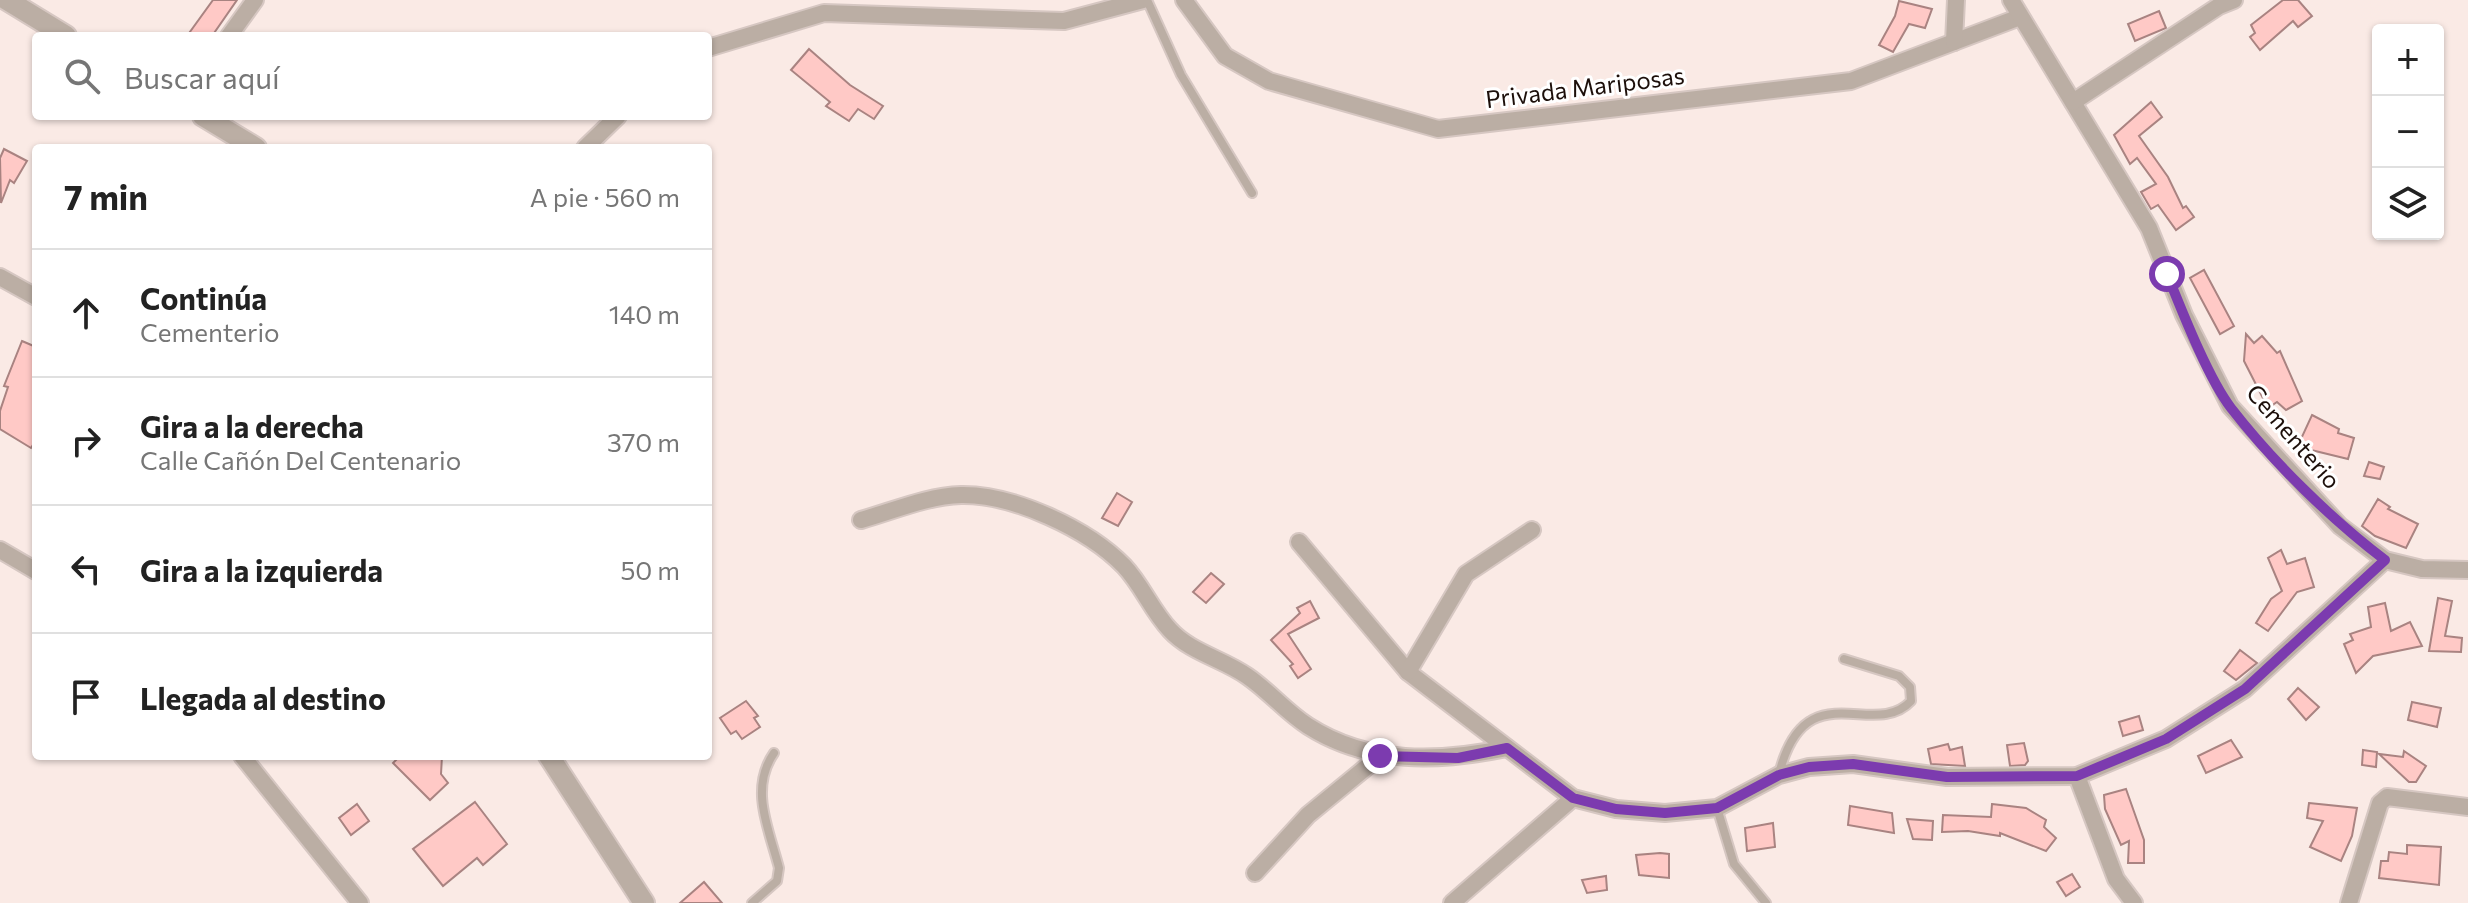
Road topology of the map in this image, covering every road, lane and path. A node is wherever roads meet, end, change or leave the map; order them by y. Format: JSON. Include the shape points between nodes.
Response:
{"nodes":[{"id":1,"x":255,"y":0,"type":"edge"},
{"id":2,"x":1145,"y":0,"type":"edge"},
{"id":3,"x":1184,"y":0,"type":"edge"},
{"id":4,"x":1956,"y":0,"type":"edge"},
{"id":5,"x":2011,"y":0,"type":"edge"},
{"id":6,"x":2234,"y":0,"type":"edge"},
{"id":7,"x":10,"y":1,"type":"edge"},
{"id":8,"x":2020,"y":17,"type":"junction"},
{"id":9,"x":60,"y":32,"type":"edge"},
{"id":10,"x":232,"y":32,"type":"edge"},
{"id":11,"x":1954,"y":42,"type":"junction"},
{"id":12,"x":712,"y":47,"type":"edge"},
{"id":13,"x":2073,"y":102,"type":"junction"},
{"id":14,"x":210,"y":120,"type":"edge"},
{"id":15,"x":614,"y":120,"type":"edge"},
{"id":16,"x":249,"y":144,"type":"edge"},
{"id":17,"x":589,"y":144,"type":"edge"},
{"id":18,"x":1252,"y":193,"type":"dead end"},
{"id":19,"x":0,"y":277,"type":"edge"},
{"id":20,"x":32,"y":295,"type":"edge"},
{"id":21,"x":861,"y":520,"type":"dead end"},
{"id":22,"x":1532,"y":530,"type":"dead end"},
{"id":23,"x":1299,"y":542,"type":"dead end"},
{"id":24,"x":0,"y":550,"type":"edge"},
{"id":25,"x":2385,"y":560,"type":"junction"},
{"id":26,"x":32,"y":569,"type":"edge"},
{"id":27,"x":2468,"y":570,"type":"edge"},
{"id":28,"x":1844,"y":659,"type":"dead end"},
{"id":29,"x":1408,"y":672,"type":"junction"},
{"id":30,"x":1507,"y":748,"type":"junction"},
{"id":31,"x":774,"y":753,"type":"dead end"},
{"id":32,"x":1380,"y":756,"type":"junction"},
{"id":33,"x":245,"y":760,"type":"edge"},
{"id":34,"x":552,"y":760,"type":"edge"},
{"id":35,"x":1779,"y":775,"type":"junction"},
{"id":36,"x":2077,"y":776,"type":"junction"},
{"id":37,"x":1573,"y":798,"type":"junction"},
{"id":38,"x":2468,"y":807,"type":"edge"},
{"id":39,"x":1717,"y":808,"type":"junction"},
{"id":40,"x":1255,"y":873,"type":"dead end"},
{"id":41,"x":360,"y":903,"type":"edge"},
{"id":42,"x":644,"y":903,"type":"edge"},
{"id":43,"x":752,"y":903,"type":"edge"},
{"id":44,"x":1452,"y":903,"type":"edge"},
{"id":45,"x":1766,"y":903,"type":"edge"},
{"id":46,"x":2134,"y":903,"type":"edge"},
{"id":47,"x":2349,"y":903,"type":"edge"}],
"edges":[{"from":1,"to":10,"type":"street"},
{"from":2,"to":12,"type":"street","via":[[1064,21],[824,13]]},
{"from":2,"to":18,"type":"lane","via":[[1181,75]]},
{"from":3,"to":11,"type":"street","name":"Privada Mariposas","via":[[1225,56],[1269,81],[1438,129],[1851,81]]},
{"from":4,"to":11,"type":"street"},
{"from":5,"to":8,"type":"street","name":"Cementerio"},
{"from":6,"to":13,"type":"street"},
{"from":7,"to":9,"type":"street"},
{"from":8,"to":11,"type":"street","name":"Privada Mariposas"},
{"from":8,"to":13,"type":"street","name":"Cementerio"},
{"from":13,"to":25,"type":"street","name":"Cementerio","via":[[2149,228],[2184,315],[2230,406],[2340,526]]},
{"from":14,"to":16,"type":"street"},
{"from":15,"to":17,"type":"street"},
{"from":19,"to":20,"type":"street"},
{"from":21,"to":32,"type":"street","via":[[963,495],[993,499],[1067,525],[1125,567],[1183,643],[1250,678],[1308,726]]},
{"from":22,"to":29,"type":"street","via":[[1466,574]]},
{"from":23,"to":29,"type":"street"},
{"from":24,"to":26,"type":"street"},
{"from":25,"to":27,"type":"street","name":"Cementerio","via":[[2422,569]]},
{"from":25,"to":36,"type":"street","via":[[2245,689],[2166,739]]},
{"from":28,"to":35,"type":"lane","via":[[1899,676],[1910,687],[1911,701],[1902,711],[1887,715],[1823,715],[1798,730]]},
{"from":29,"to":30,"type":"street"},
{"from":30,"to":32,"type":"street","via":[[1458,758]]},
{"from":30,"to":37,"type":"street"},
{"from":31,"to":43,"type":"lane","via":[[762,770],[759,789],[779,868],[777,881]]},
{"from":32,"to":40,"type":"street","via":[[1308,815]]},
{"from":33,"to":41,"type":"street"},
{"from":34,"to":42,"type":"street"},
{"from":35,"to":36,"type":"street","via":[[1853,764],[1947,777]]},
{"from":35,"to":39,"type":"street"},
{"from":36,"to":46,"type":"street","via":[[2116,879]]},
{"from":37,"to":39,"type":"street","via":[[1665,813]]},
{"from":37,"to":44,"type":"street"},
{"from":38,"to":47,"type":"street","via":[[2387,797],[2375,813]]},
{"from":39,"to":45,"type":"lane","via":[[1734,864]]}]}
